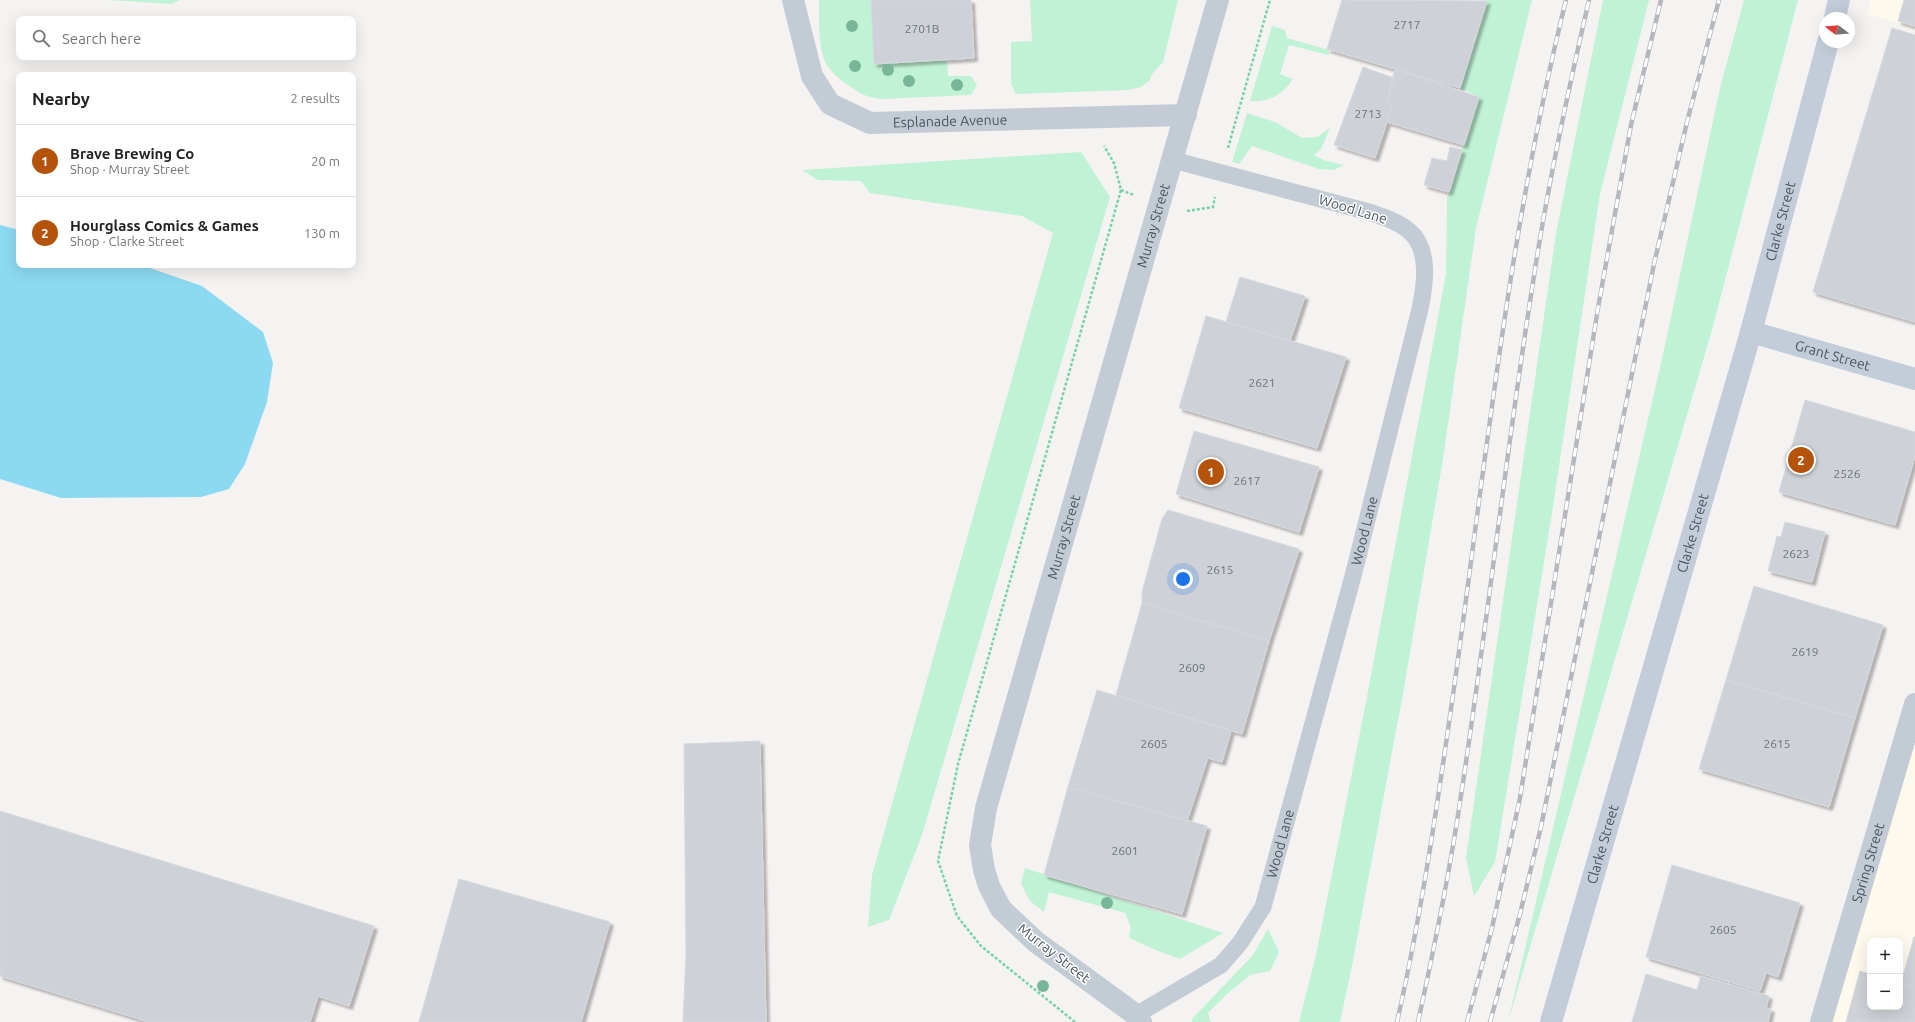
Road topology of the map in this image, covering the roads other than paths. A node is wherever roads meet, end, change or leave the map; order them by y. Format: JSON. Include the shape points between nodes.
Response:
{"nodes":[{"id":1,"x":793,"y":0,"type":"edge"},
{"id":2,"x":1218,"y":0,"type":"edge"},
{"id":3,"x":1839,"y":0,"type":"edge"},
{"id":4,"x":1836,"y":12,"type":"edge"},
{"id":5,"x":1826,"y":48,"type":"edge"},
{"id":6,"x":1186,"y":115,"type":"junction"},
{"id":7,"x":1173,"y":160,"type":"junction"},
{"id":8,"x":1751,"y":332,"type":"junction"},
{"id":9,"x":1915,"y":379,"type":"edge"},
{"id":10,"x":1915,"y":704,"type":"edge"},
{"id":11,"x":1138,"y":1018,"type":"edge"},
{"id":12,"x":1551,"y":1022,"type":"edge"},
{"id":13,"x":1821,"y":1022,"type":"edge"}],
"edges":[{"from":1,"to":6,"type":"street","name":"Esplanade Avenue","via":[[812,76],[830,104],[870,123]]},
{"from":2,"to":6,"type":"street","name":"Murray Street"},
{"from":3,"to":4,"type":"main road"},
{"from":5,"to":8,"type":"main road","name":"Clarke Street"},
{"from":6,"to":7,"type":"street","name":"Murray Street"},
{"from":7,"to":11,"type":"street","name":"Murray Street","via":[[988,801],[980,845],[989,886],[1001,909],[1036,942]]},
{"from":7,"to":11,"type":"lane","name":"Wood Lane","via":[[1362,210],[1396,223],[1409,231],[1418,241],[1424,260],[1425,283],[1353,576],[1263,907],[1240,943],[1221,965]]},
{"from":8,"to":9,"type":"main road","name":"Grant Street"},
{"from":8,"to":12,"type":"main road","name":"Clarke Street"},
{"from":10,"to":13,"type":"street","name":"Spring Street"}]}
